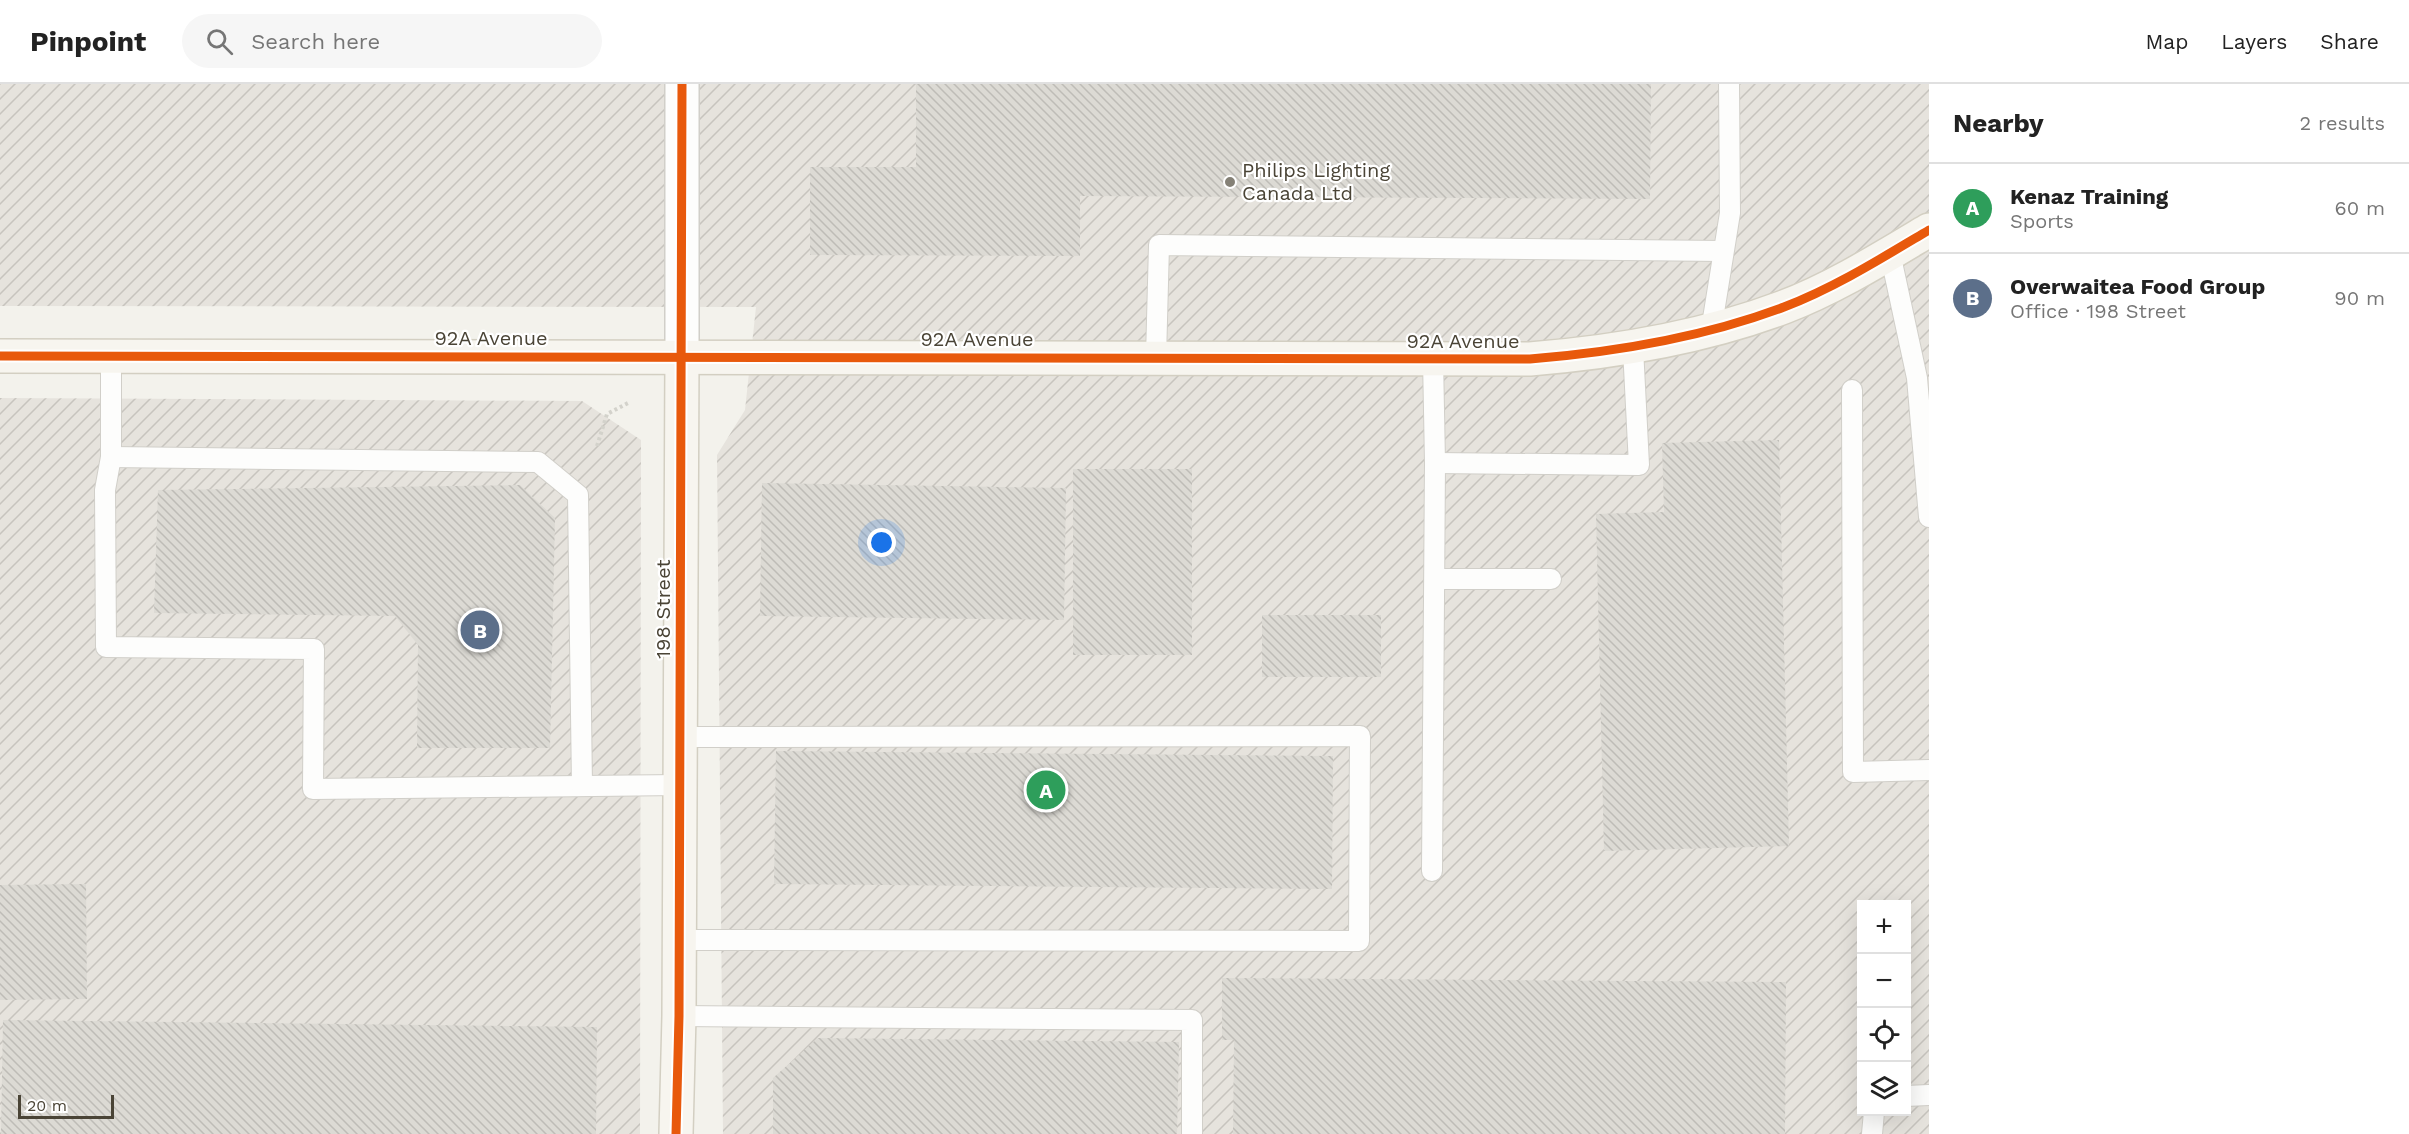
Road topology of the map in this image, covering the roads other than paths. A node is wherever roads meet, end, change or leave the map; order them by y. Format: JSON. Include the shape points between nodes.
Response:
{"nodes":[{"id":1,"x":682,"y":84,"type":"edge"},
{"id":2,"x":1729,"y":84,"type":"edge"},
{"id":3,"x":1929,"y":231,"type":"edge"},
{"id":4,"x":1723,"y":251,"type":"junction"},
{"id":5,"x":1890,"y":253,"type":"junction"},
{"id":6,"x":1711,"y":331,"type":"junction"},
{"id":7,"x":1633,"y":348,"type":"junction"},
{"id":8,"x":0,"y":356,"type":"edge"},
{"id":9,"x":111,"y":356,"type":"junction"},
{"id":10,"x":682,"y":357,"type":"junction"},
{"id":11,"x":1156,"y":358,"type":"junction"},
{"id":12,"x":1433,"y":358,"type":"junction"},
{"id":13,"x":1852,"y":390,"type":"dead end"},
{"id":14,"x":111,"y":457,"type":"junction"},
{"id":15,"x":1436,"y":463,"type":"junction"},
{"id":16,"x":1929,"y":517,"type":"edge"},
{"id":17,"x":1435,"y":579,"type":"junction"},
{"id":18,"x":1551,"y":579,"type":"dead end"},
{"id":19,"x":681,"y":737,"type":"junction"},
{"id":20,"x":1929,"y":770,"type":"edge"},
{"id":21,"x":680,"y":785,"type":"junction"},
{"id":22,"x":582,"y":786,"type":"junction"},
{"id":23,"x":1432,"y":871,"type":"dead end"},
{"id":24,"x":680,"y":940,"type":"junction"},
{"id":25,"x":679,"y":1016,"type":"junction"},
{"id":26,"x":1929,"y":1095,"type":"edge"},
{"id":27,"x":1911,"y":1096,"type":"edge"},
{"id":28,"x":1874,"y":1116,"type":"edge"},
{"id":29,"x":676,"y":1134,"type":"edge"},
{"id":30,"x":1192,"y":1134,"type":"edge"},
{"id":31,"x":1872,"y":1134,"type":"edge"}],
"edges":[{"from":1,"to":10,"type":"street","name":"198 Street"},
{"from":2,"to":4,"type":"lane","via":[[1730,213]]},
{"from":3,"to":5,"type":"street","name":"92A Avenue"},
{"from":4,"to":6,"type":"lane"},
{"from":4,"to":11,"type":"lane","via":[[1159,245]]},
{"from":5,"to":6,"type":"street","name":"92A Avenue","via":[[1785,306]]},
{"from":5,"to":16,"type":"lane","via":[[1917,378]]},
{"from":6,"to":7,"type":"street","name":"92A Avenue"},
{"from":7,"to":12,"type":"street","name":"92A Avenue","via":[[1530,359]]},
{"from":7,"to":15,"type":"lane","via":[[1639,465]]},
{"from":8,"to":9,"type":"street","name":"92A Avenue"},
{"from":9,"to":10,"type":"street","name":"92A Avenue"},
{"from":9,"to":14,"type":"lane"},
{"from":10,"to":11,"type":"street","name":"92A Avenue"},
{"from":10,"to":19,"type":"street","name":"198 Street"},
{"from":11,"to":12,"type":"street","name":"92A Avenue"},
{"from":12,"to":15,"type":"lane"},
{"from":13,"to":20,"type":"lane","via":[[1853,772]]},
{"from":14,"to":22,"type":"lane","via":[[538,462],[578,495]]},
{"from":14,"to":22,"type":"lane","via":[[105,490],[106,647],[314,648],[313,789]]},
{"from":15,"to":17,"type":"lane"},
{"from":17,"to":18,"type":"lane"},
{"from":17,"to":23,"type":"lane"},
{"from":19,"to":21,"type":"street","name":"198 Street"},
{"from":19,"to":24,"type":"lane","via":[[1360,736],[1360,747],[1359,941]]},
{"from":21,"to":22,"type":"lane"},
{"from":21,"to":24,"type":"street","name":"198 Street"},
{"from":24,"to":25,"type":"street","name":"198 Street"},
{"from":25,"to":29,"type":"street","name":"198 Street"},
{"from":25,"to":30,"type":"lane","via":[[1192,1020]]},
{"from":26,"to":27,"type":"lane"},
{"from":28,"to":31,"type":"lane"}]}
